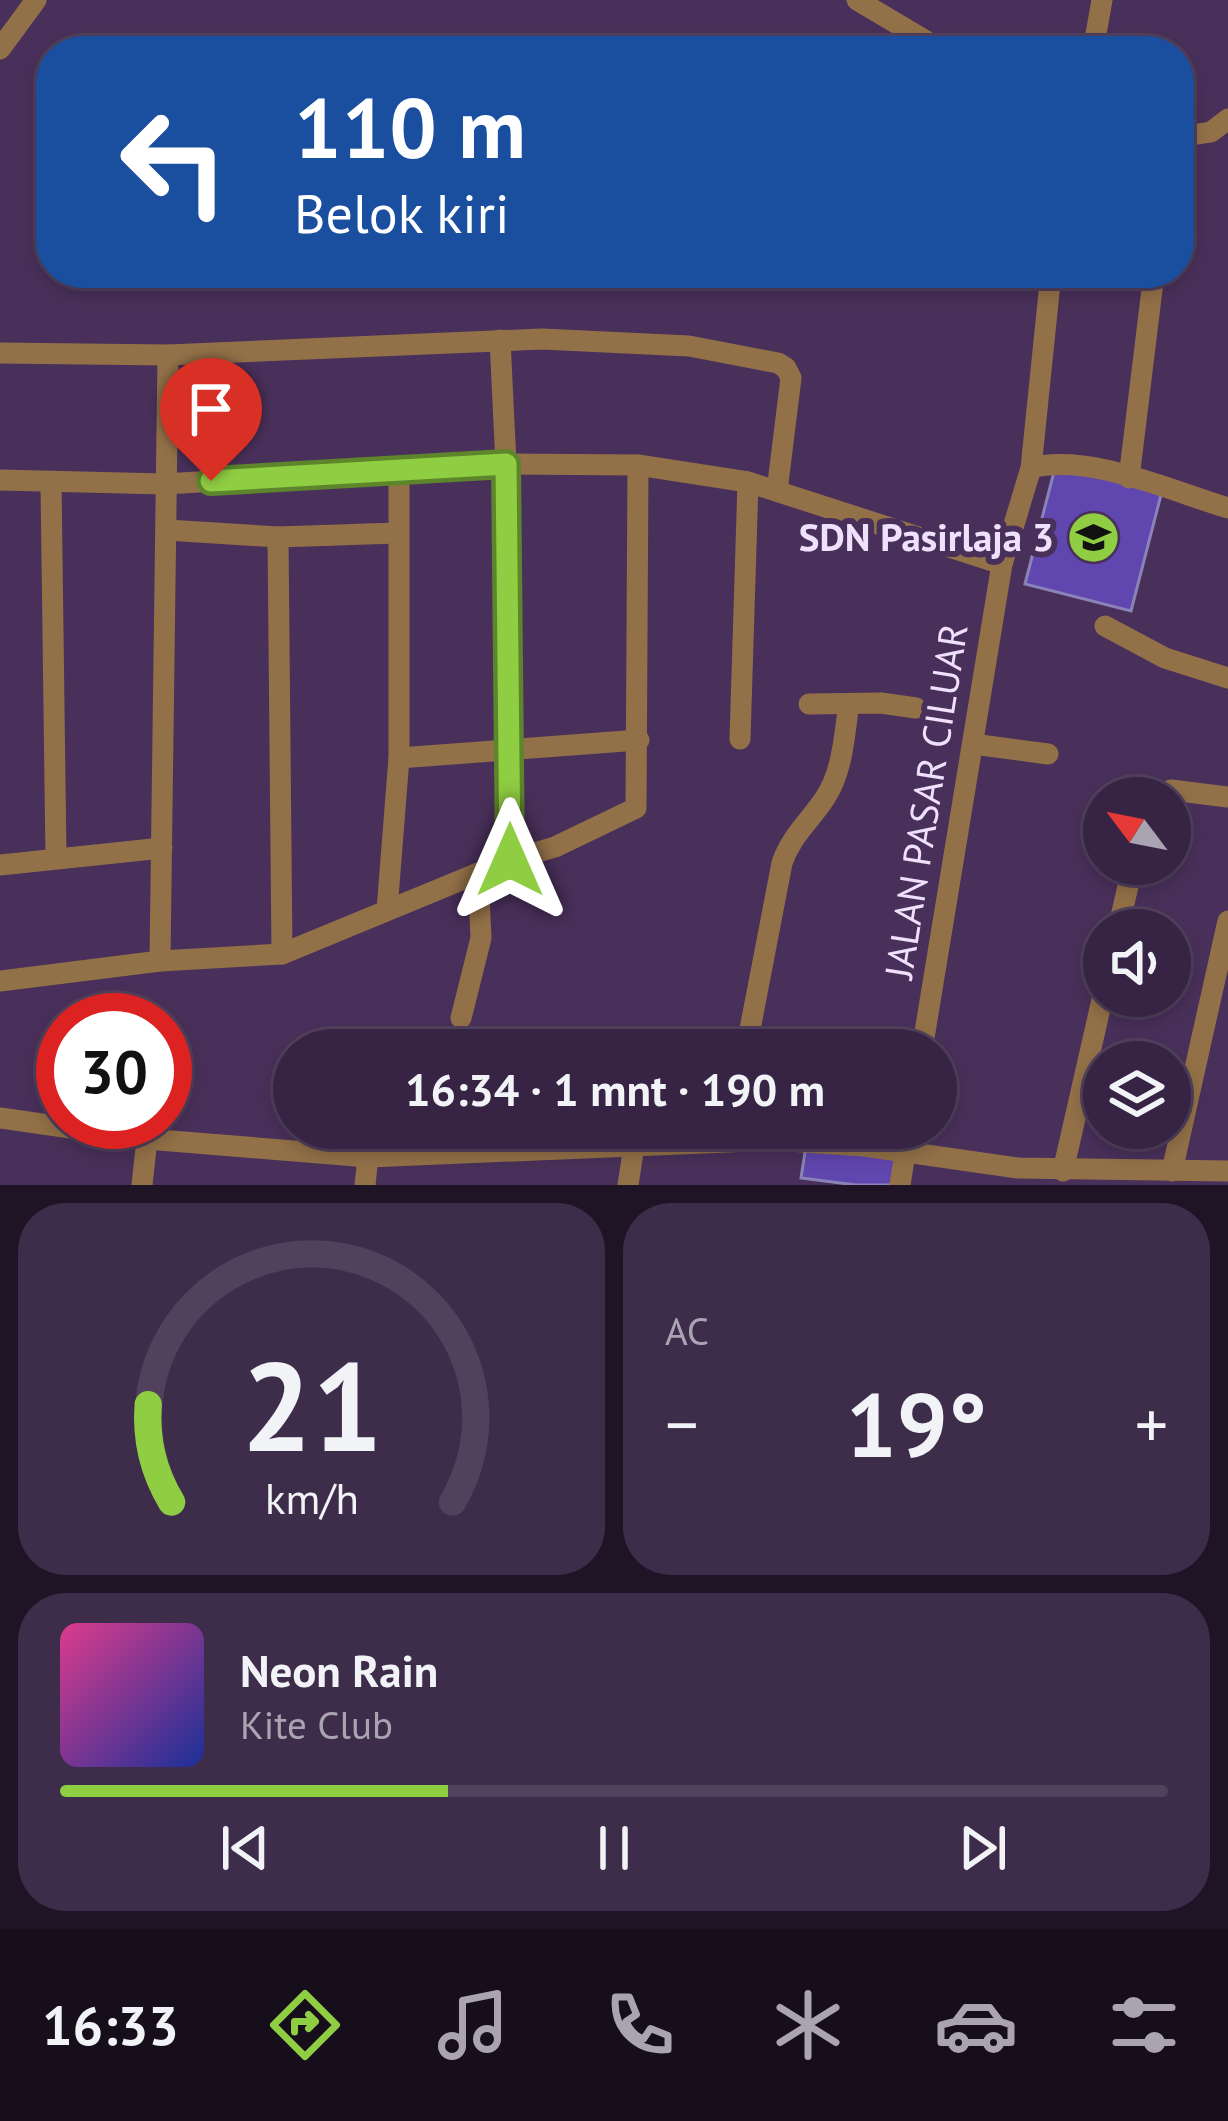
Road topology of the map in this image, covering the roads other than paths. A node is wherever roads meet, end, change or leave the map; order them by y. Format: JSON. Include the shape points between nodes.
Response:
{"nodes":[{"id":1,"x":36,"y":0,"type":"edge"},
{"id":2,"x":857,"y":0,"type":"edge"},
{"id":3,"x":1102,"y":0,"type":"edge"},
{"id":4,"x":918,"y":36,"type":"edge"},
{"id":5,"x":1096,"y":36,"type":"edge"},
{"id":6,"x":0,"y":49,"type":"edge"},
{"id":7,"x":1228,"y":119,"type":"edge"},
{"id":8,"x":1194,"y":135,"type":"edge"},
{"id":9,"x":1049,"y":288,"type":"edge"},
{"id":10,"x":1152,"y":288,"type":"edge"},
{"id":11,"x":500,"y":340,"type":"junction"},
{"id":12,"x":0,"y":353,"type":"edge"},
{"id":13,"x":168,"y":355,"type":"junction"},
{"id":14,"x":506,"y":464,"type":"junction"},
{"id":15,"x":638,"y":465,"type":"junction"},
{"id":16,"x":1031,"y":468,"type":"junction"},
{"id":17,"x":399,"y":472,"type":"junction"},
{"id":18,"x":1130,"y":478,"type":"junction"},
{"id":19,"x":0,"y":480,"type":"edge"},
{"id":20,"x":748,"y":482,"type":"junction"},
{"id":21,"x":51,"y":483,"type":"junction"},
{"id":22,"x":164,"y":484,"type":"junction"},
{"id":23,"x":777,"y":491,"type":"junction"},
{"id":24,"x":1228,"y":508,"type":"edge"},
{"id":25,"x":167,"y":530,"type":"junction"},
{"id":26,"x":398,"y":533,"type":"junction"},
{"id":27,"x":278,"y":537,"type":"junction"},
{"id":28,"x":1002,"y":564,"type":"junction"},
{"id":29,"x":1105,"y":626,"type":"dead end"},
{"id":30,"x":1228,"y":678,"type":"edge"},
{"id":31,"x":809,"y":704,"type":"dead end"},
{"id":32,"x":849,"y":704,"type":"junction"},
{"id":33,"x":916,"y":708,"type":"dead end"},
{"id":34,"x":740,"y":739,"type":"dead end"},
{"id":35,"x":639,"y":740,"type":"junction"},
{"id":36,"x":973,"y":744,"type":"junction"},
{"id":37,"x":510,"y":750,"type":"junction"},
{"id":38,"x":1048,"y":754,"type":"dead end"},
{"id":39,"x":399,"y":758,"type":"junction"},
{"id":40,"x":1191,"y":792,"type":"edge"},
{"id":41,"x":1228,"y":797,"type":"edge"},
{"id":42,"x":162,"y":848,"type":"junction"},
{"id":43,"x":56,"y":858,"type":"junction"},
{"id":44,"x":510,"y":860,"type":"junction"},
{"id":45,"x":0,"y":865,"type":"edge"},
{"id":46,"x":478,"y":873,"type":"junction"},
{"id":47,"x":387,"y":910,"type":"junction"},
{"id":48,"x":1228,"y":921,"type":"edge"},
{"id":49,"x":282,"y":954,"type":"junction"},
{"id":50,"x":160,"y":961,"type":"junction"},
{"id":51,"x":0,"y":981,"type":"edge"},
{"id":52,"x":1098,"y":1017,"type":"edge"},
{"id":53,"x":461,"y":1018,"type":"dead end"},
{"id":54,"x":750,"y":1029,"type":"edge"},
{"id":55,"x":926,"y":1029,"type":"edge"},
{"id":56,"x":0,"y":1118,"type":"edge"},
{"id":57,"x":36,"y":1123,"type":"edge"},
{"id":58,"x":192,"y":1143,"type":"edge"},
{"id":59,"x":146,"y":1149,"type":"edge"},
{"id":60,"x":490,"y":1149,"type":"edge"},
{"id":61,"x":628,"y":1149,"type":"edge"},
{"id":62,"x":879,"y":1149,"type":"edge"},
{"id":63,"x":906,"y":1149,"type":"edge"},
{"id":64,"x":905,"y":1154,"type":"junction"},
{"id":65,"x":368,"y":1157,"type":"junction"},
{"id":66,"x":1064,"y":1171,"type":"junction"},
{"id":67,"x":1228,"y":1171,"type":"edge"},
{"id":68,"x":1172,"y":1172,"type":"junction"},
{"id":69,"x":1017,"y":1177,"type":"edge"},
{"id":70,"x":142,"y":1185,"type":"edge"},
{"id":71,"x":365,"y":1185,"type":"edge"},
{"id":72,"x":628,"y":1185,"type":"edge"},
{"id":73,"x":900,"y":1185,"type":"edge"}],
"edges":[{"from":1,"to":6,"type":"street"},
{"from":2,"to":4,"type":"street"},
{"from":3,"to":5,"type":"street"},
{"from":7,"to":8,"type":"street"},
{"from":9,"to":16,"type":"street","name":"JALAN PASAR CILUAR"},
{"from":10,"to":18,"type":"street"},
{"from":11,"to":13,"type":"street"},
{"from":11,"to":14,"type":"street"},
{"from":11,"to":23,"type":"street","via":[[689,346],[778,363],[790,378]]},
{"from":12,"to":13,"type":"street"},
{"from":13,"to":22,"type":"street"},
{"from":14,"to":15,"type":"street"},
{"from":14,"to":17,"type":"street"},
{"from":14,"to":37,"type":"street"},
{"from":15,"to":20,"type":"street"},
{"from":15,"to":35,"type":"street"},
{"from":16,"to":18,"type":"street","via":[[1057,461]]},
{"from":16,"to":28,"type":"street","name":"JALAN PASAR CILUAR"},
{"from":17,"to":22,"type":"street"},
{"from":17,"to":26,"type":"street"},
{"from":18,"to":24,"type":"street"},
{"from":19,"to":21,"type":"street"},
{"from":20,"to":23,"type":"street"},
{"from":20,"to":34,"type":"street"},
{"from":21,"to":22,"type":"street"},
{"from":21,"to":43,"type":"street"},
{"from":22,"to":25,"type":"street"},
{"from":23,"to":28,"type":"street"},
{"from":25,"to":27,"type":"street"},
{"from":25,"to":42,"type":"street"},
{"from":26,"to":27,"type":"street"},
{"from":26,"to":39,"type":"street"},
{"from":27,"to":49,"type":"street"},
{"from":28,"to":36,"type":"street","name":"JALAN PASAR CILUAR"},
{"from":29,"to":30,"type":"street","via":[[1165,658]]},
{"from":31,"to":32,"type":"street"},
{"from":32,"to":33,"type":"street"},
{"from":32,"to":54,"type":"street","via":[[839,768],[782,863]]},
{"from":35,"to":37,"type":"street"},
{"from":35,"to":44,"type":"street","via":[[636,808],[555,848]]},
{"from":36,"to":38,"type":"street"},
{"from":36,"to":55,"type":"street","name":"JALAN PASAR CILUAR"},
{"from":37,"to":39,"type":"street"},
{"from":37,"to":44,"type":"street"},
{"from":39,"to":47,"type":"street"},
{"from":40,"to":41,"type":"street"},
{"from":42,"to":43,"type":"street"},
{"from":42,"to":50,"type":"street"},
{"from":43,"to":45,"type":"street"},
{"from":44,"to":46,"type":"street"},
{"from":46,"to":47,"type":"street"},
{"from":46,"to":53,"type":"street","via":[[481,938]]},
{"from":47,"to":49,"type":"street"},
{"from":48,"to":68,"type":"street"},
{"from":49,"to":50,"type":"street"},
{"from":50,"to":51,"type":"street"},
{"from":52,"to":66,"type":"street"},
{"from":56,"to":57,"type":"street"},
{"from":58,"to":65,"type":"street"},
{"from":59,"to":70,"type":"street"},
{"from":60,"to":65,"type":"street"},
{"from":61,"to":72,"type":"street"},
{"from":62,"to":64,"type":"street"},
{"from":63,"to":64,"type":"street"},
{"from":64,"to":69,"type":"street"},
{"from":64,"to":73,"type":"street"},
{"from":65,"to":71,"type":"street"},
{"from":66,"to":68,"type":"street"},
{"from":66,"to":69,"type":"street"},
{"from":67,"to":68,"type":"street"}]}
